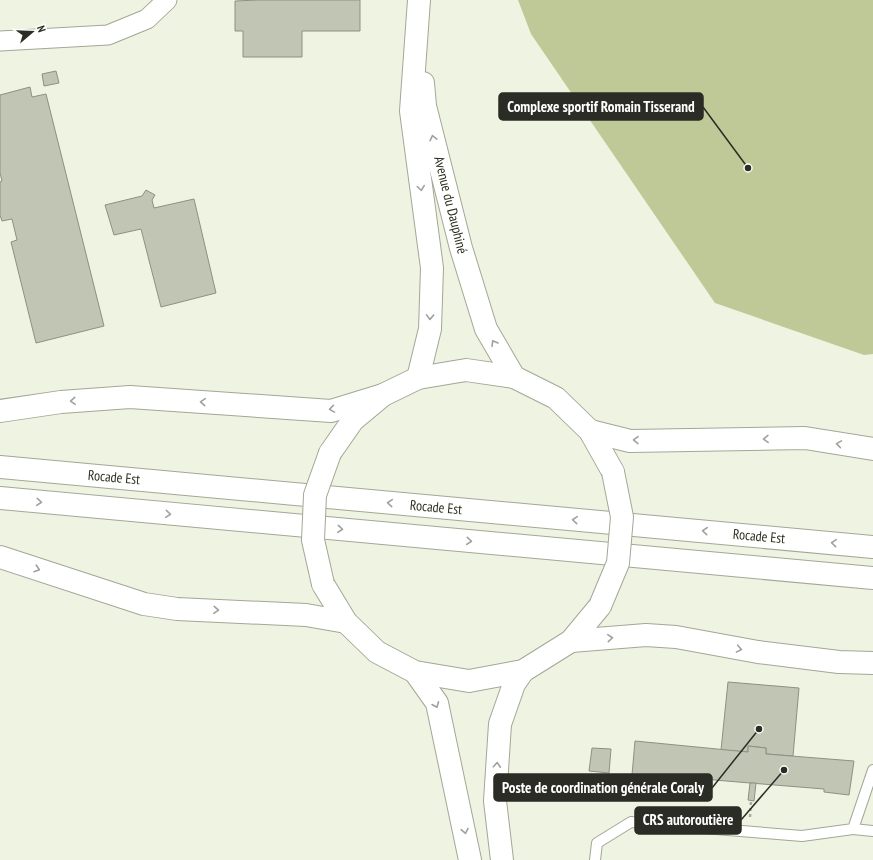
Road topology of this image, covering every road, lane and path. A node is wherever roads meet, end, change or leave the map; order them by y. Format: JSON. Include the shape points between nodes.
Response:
{"nodes":[{"id":1,"x":167,"y":0,"type":"edge"},
{"id":2,"x":419,"y":0,"type":"edge"},
{"id":3,"x":417,"y":24,"type":"junction"},
{"id":4,"x":0,"y":41,"type":"edge"},
{"id":5,"x":514,"y":377,"type":"junction"},
{"id":6,"x":418,"y":378,"type":"junction"},
{"id":7,"x":383,"y":395,"type":"junction"},
{"id":8,"x":0,"y":411,"type":"edge"},
{"id":9,"x":590,"y":431,"type":"junction"},
{"id":10,"x":873,"y":449,"type":"edge"},
{"id":11,"x":0,"y":467,"type":"edge"},
{"id":12,"x":0,"y":498,"type":"edge"},
{"id":13,"x":873,"y":547,"type":"edge"},
{"id":14,"x":0,"y":557,"type":"edge"},
{"id":15,"x":873,"y":578,"type":"edge"},
{"id":16,"x":346,"y":622,"type":"junction"},
{"id":17,"x":571,"y":641,"type":"junction"},
{"id":18,"x":873,"y":663,"type":"edge"},
{"id":19,"x":523,"y":671,"type":"junction"},
{"id":20,"x":415,"y":672,"type":"junction"},
{"id":21,"x":873,"y":770,"type":"edge"},
{"id":22,"x":853,"y":829,"type":"junction"},
{"id":23,"x":873,"y":831,"type":"edge"},
{"id":24,"x":470,"y":860,"type":"edge"},
{"id":25,"x":502,"y":860,"type":"edge"},
{"id":26,"x":595,"y":860,"type":"edge"}],
"edges":[{"from":1,"to":4,"type":"street","via":[[147,19],[108,35]]},
{"from":2,"to":3,"type":"main road","name":"Avenue du Dauphiné"},
{"from":5,"to":3,"type":"main road","name":"Avenue du Dauphiné","one_way":true,"via":[[486,329],[461,248],[425,106]]},
{"from":3,"to":6,"type":"main road","name":"Avenue du Dauphiné","one_way":true,"via":[[411,111],[432,268],[430,330]]},
{"from":5,"to":6,"type":"main road","via":[[466,370]]},
{"from":5,"to":9,"type":"main road","via":[[556,398]]},
{"from":6,"to":7,"type":"main road"},
{"from":7,"to":8,"type":"main road","one_way":true,"via":[[331,411],[130,397],[61,402]]},
{"from":7,"to":16,"type":"main road","bridge":true,"via":[[352,420],[330,453],[315,495],[313,540],[323,584]]},
{"from":10,"to":9,"type":"main road","one_way":true,"via":[[805,438],[630,440]]},
{"from":9,"to":17,"type":"main road","bridge":true,"via":[[613,472],[622,517],[618,563],[600,606]]},
{"from":13,"to":11,"type":"main road","name":"Rocade Est","one_way":true},
{"from":12,"to":15,"type":"main road","one_way":true},
{"from":14,"to":16,"type":"main road","one_way":true,"via":[[144,604],[177,609],[306,615]]},
{"from":16,"to":20,"type":"main road","via":[[377,652]]},
{"from":17,"to":18,"type":"main road","one_way":true,"via":[[646,635],[676,637],[758,652]]},
{"from":17,"to":19,"type":"main road"},
{"from":19,"to":20,"type":"main road","via":[[469,681]]},
{"from":25,"to":19,"type":"main road","one_way":true,"via":[[495,801],[500,724],[514,684]]},
{"from":20,"to":24,"type":"main road","one_way":true,"via":[[437,703]]},
{"from":21,"to":22,"type":"lane"},
{"from":22,"to":23,"type":"lane"},
{"from":22,"to":26,"type":"lane","via":[[802,836],[631,822],[596,843]]}]}
